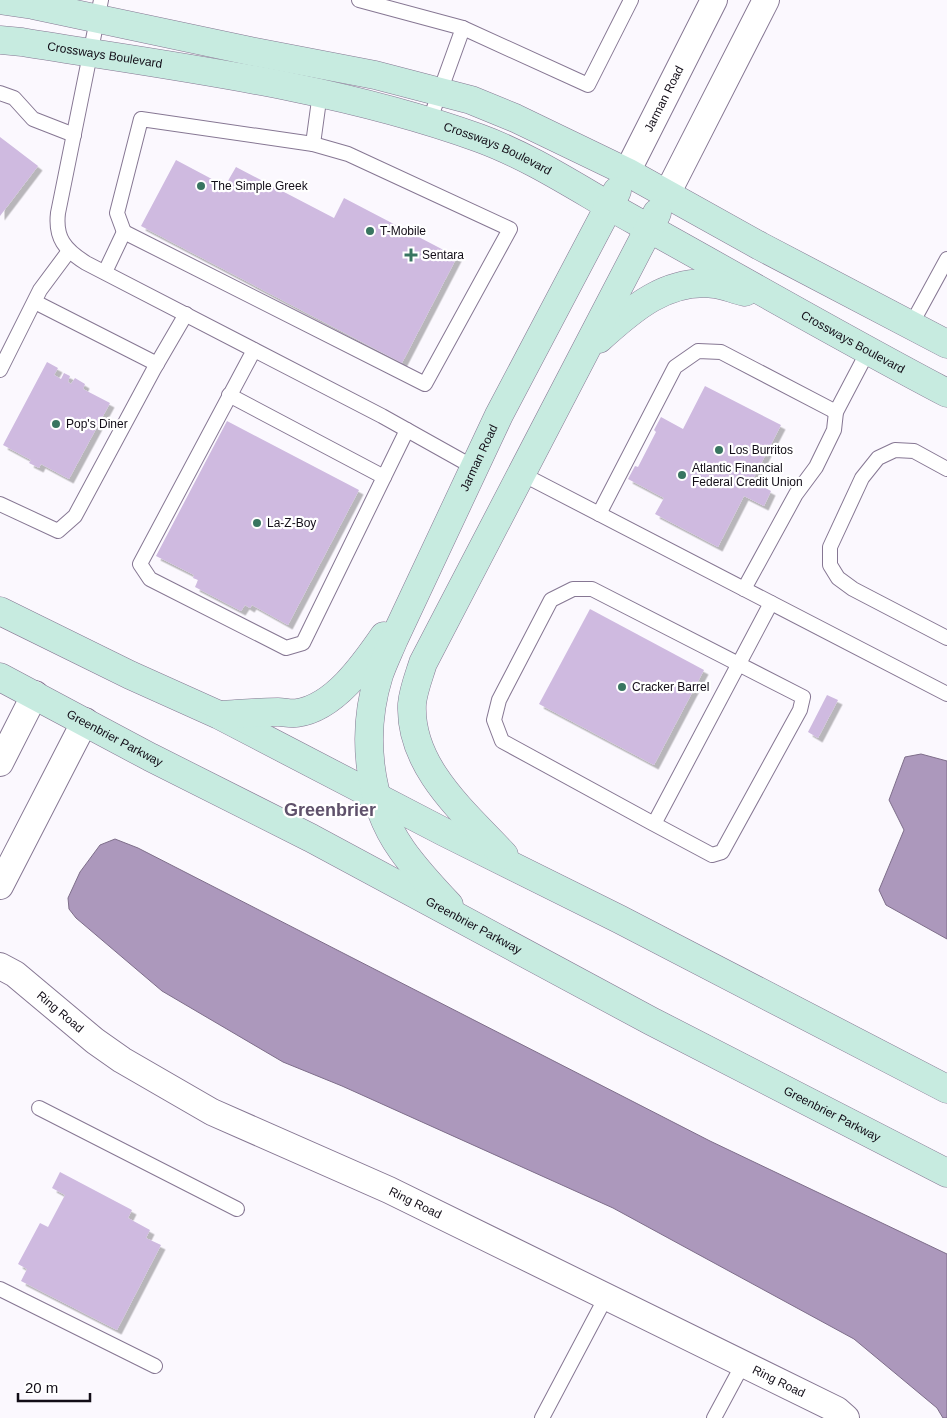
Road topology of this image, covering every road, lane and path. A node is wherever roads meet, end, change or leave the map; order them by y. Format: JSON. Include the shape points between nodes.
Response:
{"nodes":[{"id":1,"x":0,"y":0,"type":"edge"},
{"id":2,"x":359,"y":0,"type":"edge"},
{"id":3,"x":631,"y":0,"type":"edge"},
{"id":4,"x":714,"y":0,"type":"edge"},
{"id":5,"x":766,"y":0,"type":"edge"},
{"id":6,"x":100,"y":10,"type":"edge"},
{"id":7,"x":463,"y":28,"type":"junction"},
{"id":8,"x":0,"y":40,"type":"edge"},
{"id":9,"x":91,"y":53,"type":"junction"},
{"id":10,"x":440,"y":92,"type":"junction"},
{"id":11,"x":0,"y":93,"type":"edge"},
{"id":12,"x":320,"y":94,"type":"junction"},
{"id":13,"x":430,"y":122,"type":"junction"},
{"id":14,"x":74,"y":135,"type":"junction"},
{"id":15,"x":313,"y":144,"type":"junction"},
{"id":16,"x":627,"y":172,"type":"junction"},
{"id":17,"x":667,"y":194,"type":"junction"},
{"id":18,"x":609,"y":206,"type":"junction"},
{"id":19,"x":650,"y":228,"type":"junction"},
{"id":20,"x":124,"y":232,"type":"junction"},
{"id":21,"x":69,"y":251,"type":"junction"},
{"id":22,"x":947,"y":259,"type":"edge"},
{"id":23,"x":105,"y":272,"type":"junction"},
{"id":24,"x":35,"y":302,"type":"junction"},
{"id":25,"x":780,"y":302,"type":"junction"},
{"id":26,"x":186,"y":314,"type":"junction"},
{"id":27,"x":912,"y":325,"type":"junction"},
{"id":28,"x":947,"y":344,"type":"edge"},
{"id":29,"x":254,"y":350,"type":"junction"},
{"id":30,"x":868,"y":351,"type":"junction"},
{"id":31,"x":585,"y":352,"type":"junction"},
{"id":32,"x":157,"y":364,"type":"junction"},
{"id":33,"x":0,"y":370,"type":"edge"},
{"id":34,"x":947,"y":393,"type":"edge"},
{"id":35,"x":229,"y":395,"type":"junction"},
{"id":36,"x":836,"y":412,"type":"junction"},
{"id":37,"x":407,"y":430,"type":"junction"},
{"id":38,"x":475,"y":468,"type":"junction"},
{"id":39,"x":947,"y":469,"type":"edge"},
{"id":40,"x":522,"y":474,"type":"junction"},
{"id":41,"x":384,"y":477,"type":"junction"},
{"id":42,"x":0,"y":504,"type":"edge"},
{"id":43,"x":599,"y":514,"type":"junction"},
{"id":44,"x":744,"y":589,"type":"junction"},
{"id":45,"x":414,"y":595,"type":"junction"},
{"id":46,"x":771,"y":603,"type":"junction"},
{"id":47,"x":0,"y":611,"type":"edge"},
{"id":48,"x":947,"y":638,"type":"edge"},
{"id":49,"x":740,"y":664,"type":"junction"},
{"id":50,"x":0,"y":677,"type":"edge"},
{"id":51,"x":35,"y":694,"type":"junction"},
{"id":52,"x":947,"y":694,"type":"edge"},
{"id":53,"x":218,"y":715,"type":"junction"},
{"id":54,"x":85,"y":721,"type":"junction"},
{"id":55,"x":0,"y":763,"type":"edge"},
{"id":56,"x":375,"y":795,"type":"junction"},
{"id":57,"x":654,"y":824,"type":"junction"},
{"id":58,"x":518,"y":868,"type":"junction"},
{"id":59,"x":0,"y":886,"type":"edge"},
{"id":60,"x":464,"y":920,"type":"junction"},
{"id":61,"x":0,"y":966,"type":"edge"},
{"id":62,"x":947,"y":1089,"type":"edge"},
{"id":63,"x":39,"y":1108,"type":"dead end"},
{"id":64,"x":947,"y":1172,"type":"edge"},
{"id":65,"x":237,"y":1209,"type":"dead end"},
{"id":66,"x":0,"y":1289,"type":"edge"},
{"id":67,"x":606,"y":1297,"type":"junction"},
{"id":68,"x":743,"y":1364,"type":"junction"},
{"id":69,"x":155,"y":1366,"type":"dead end"},
{"id":70,"x":542,"y":1418,"type":"edge"},
{"id":71,"x":714,"y":1418,"type":"edge"},
{"id":72,"x":846,"y":1418,"type":"edge"}],
"edges":[{"from":1,"to":6,"type":"street"},
{"from":2,"to":7,"type":"lane"},
{"from":3,"to":7,"type":"lane","via":[[588,85]]},
{"from":4,"to":16,"type":"street","name":"Jarman Road"},
{"from":5,"to":17,"type":"street"},
{"from":6,"to":9,"type":"lane"},
{"from":6,"to":10,"type":"street","via":[[250,51],[375,75]]},
{"from":7,"to":10,"type":"lane"},
{"from":8,"to":9,"type":"street","name":"Crossways Boulevard"},
{"from":9,"to":12,"type":"street","name":"Crossways Boulevard"},
{"from":9,"to":14,"type":"lane"},
{"from":10,"to":13,"type":"lane"},
{"from":10,"to":16,"type":"street","via":[[471,100],[515,118]]},
{"from":11,"to":14,"type":"lane","via":[[14,98],[33,119]]},
{"from":12,"to":13,"type":"street","name":"Crossways Boulevard"},
{"from":12,"to":15,"type":"lane"},
{"from":13,"to":18,"type":"street","name":"Crossways Boulevard","via":[[518,154]]},
{"from":14,"to":21,"type":"lane","via":[[57,225],[63,244]]},
{"from":15,"to":20,"type":"lane","via":[[141,119],[117,213]]},
{"from":15,"to":20,"type":"lane","via":[[348,154],[510,229],[425,384]]},
{"from":16,"to":17,"type":"street"},
{"from":16,"to":18,"type":"street","name":"Jarman Road"},
{"from":17,"to":19,"type":"street"},
{"from":17,"to":27,"type":"street"},
{"from":18,"to":19,"type":"street","name":"Crossways Boulevard"},
{"from":18,"to":38,"type":"street","name":"Jarman Road","via":[[538,339]]},
{"from":19,"to":25,"type":"street","name":"Crossways Boulevard"},
{"from":19,"to":31,"type":"street"},
{"from":20,"to":23,"type":"lane"},
{"from":21,"to":23,"type":"lane"},
{"from":21,"to":24,"type":"lane"},
{"from":22,"to":27,"type":"lane"},
{"from":23,"to":26,"type":"lane"},
{"from":24,"to":32,"type":"lane"},
{"from":24,"to":33,"type":"lane"},
{"from":25,"to":30,"type":"street","name":"Crossways Boulevard"},
{"from":25,"to":31,"type":"street","via":[[716,284],[699,283],[666,290],[625,315]]},
{"from":26,"to":29,"type":"lane"},
{"from":26,"to":32,"type":"lane"},
{"from":27,"to":28,"type":"street"},
{"from":29,"to":35,"type":"lane"},
{"from":29,"to":37,"type":"lane"},
{"from":30,"to":34,"type":"street","name":"Crossways Boulevard"},
{"from":30,"to":36,"type":"lane"},
{"from":31,"to":40,"type":"street"},
{"from":32,"to":42,"type":"lane","via":[[76,516],[58,531]]},
{"from":35,"to":41,"type":"lane"},
{"from":35,"to":41,"type":"lane","via":[[140,564],[150,579],[286,648],[303,643]]},
{"from":36,"to":43,"type":"lane","via":[[721,352],[698,351],[675,368]]},
{"from":36,"to":44,"type":"lane","via":[[834,430],[816,467],[796,494]]},
{"from":37,"to":38,"type":"lane"},
{"from":37,"to":41,"type":"lane"},
{"from":38,"to":45,"type":"street","name":"Jarman Road"},
{"from":39,"to":48,"type":"lane","via":[[914,452],[895,450],[878,458],[862,478],[830,547],[830,565],[838,578]]},
{"from":40,"to":43,"type":"lane"},
{"from":40,"to":58,"type":"street","via":[[423,663],[412,704],[416,740],[428,766],[450,797]]},
{"from":43,"to":44,"type":"lane"},
{"from":44,"to":46,"type":"lane"},
{"from":45,"to":53,"type":"street","via":[[361,668],[324,704],[295,714]]},
{"from":45,"to":56,"type":"street","name":"Jarman Road","via":[[379,675],[371,713],[369,750]]},
{"from":46,"to":49,"type":"lane"},
{"from":46,"to":52,"type":"lane"},
{"from":47,"to":53,"type":"street"},
{"from":49,"to":57,"type":"lane"},
{"from":49,"to":57,"type":"lane","via":[[803,697],[800,710],[722,852],[712,855]]},
{"from":49,"to":57,"type":"lane","via":[[592,589],[573,589],[551,600],[499,700],[494,720],[502,742]]},
{"from":50,"to":51,"type":"street","name":"Greenbrier Parkway"},
{"from":51,"to":54,"type":"street","name":"Greenbrier Parkway"},
{"from":51,"to":55,"type":"street"},
{"from":53,"to":56,"type":"street"},
{"from":54,"to":59,"type":"street"},
{"from":54,"to":60,"type":"street","name":"Greenbrier Parkway"},
{"from":56,"to":58,"type":"street"},
{"from":56,"to":60,"type":"street","name":"Jarman Road","via":[[400,848],[430,886]]},
{"from":58,"to":62,"type":"street"},
{"from":60,"to":64,"type":"street","name":"Greenbrier Parkway","via":[[660,1026]]},
{"from":61,"to":67,"type":"street","name":"Ring Road","via":[[15,974],[122,1060],[212,1112],[389,1190]]},
{"from":63,"to":65,"type":"lane"},
{"from":66,"to":69,"type":"lane"},
{"from":67,"to":68,"type":"street","name":"Ring Road"},
{"from":67,"to":70,"type":"lane"},
{"from":68,"to":71,"type":"lane"},
{"from":68,"to":72,"type":"street","name":"Ring Road","via":[[837,1410]]}]}
